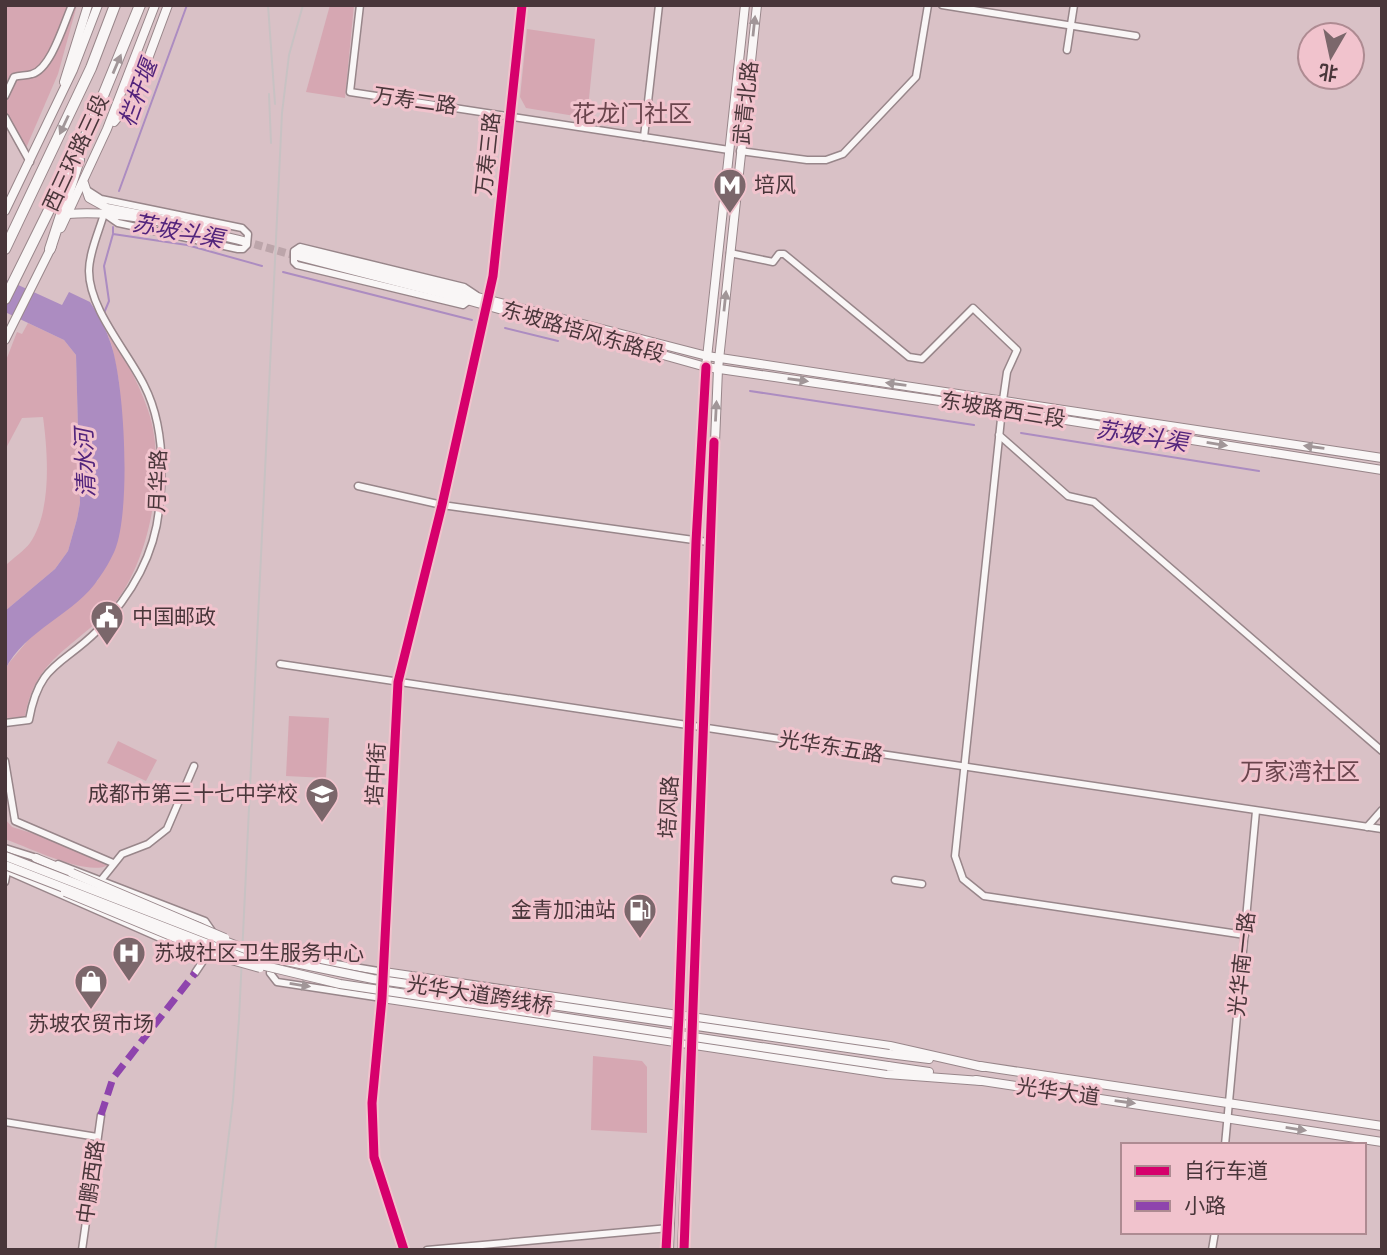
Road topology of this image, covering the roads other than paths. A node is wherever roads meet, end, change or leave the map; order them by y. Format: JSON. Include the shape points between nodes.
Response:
{"nodes":[{"id":1,"x":72,"y":5,"type":"edge"},
{"id":2,"x":88,"y":5,"type":"edge"},
{"id":3,"x":98,"y":5,"type":"edge"},
{"id":4,"x":116,"y":5,"type":"edge"},
{"id":5,"x":140,"y":5,"type":"edge"},
{"id":6,"x":155,"y":5,"type":"edge"},
{"id":7,"x":168,"y":5,"type":"edge"},
{"id":8,"x":360,"y":5,"type":"edge"},
{"id":9,"x":522,"y":5,"type":"edge"},
{"id":10,"x":659,"y":5,"type":"edge"},
{"id":11,"x":745,"y":5,"type":"edge"},
{"id":12,"x":757,"y":5,"type":"edge"},
{"id":13,"x":928,"y":5,"type":"edge"},
{"id":14,"x":942,"y":5,"type":"edge"},
{"id":15,"x":1074,"y":5,"type":"edge"},
{"id":16,"x":1071,"y":26,"type":"junction"},
{"id":17,"x":1136,"y":36,"type":"dead end"},
{"id":18,"x":1067,"y":50,"type":"dead end"},
{"id":19,"x":5,"y":96,"type":"edge"},
{"id":20,"x":61,"y":96,"type":"junction"},
{"id":21,"x":510,"y":115,"type":"junction"},
{"id":22,"x":5,"y":117,"type":"edge"},
{"id":23,"x":91,"y":125,"type":"junction"},
{"id":24,"x":107,"y":129,"type":"junction"},
{"id":25,"x":644,"y":137,"type":"junction"},
{"id":26,"x":729,"y":150,"type":"junction"},
{"id":27,"x":740,"y":151,"type":"junction"},
{"id":28,"x":30,"y":162,"type":"junction"},
{"id":29,"x":18,"y":183,"type":"junction"},
{"id":30,"x":85,"y":185,"type":"junction"},
{"id":31,"x":5,"y":187,"type":"edge"},
{"id":32,"x":5,"y":211,"type":"edge"},
{"id":33,"x":68,"y":214,"type":"junction"},
{"id":34,"x":105,"y":214,"type":"junction"},
{"id":35,"x":16,"y":227,"type":"junction"},
{"id":36,"x":5,"y":243,"type":"edge"},
{"id":37,"x":5,"y":249,"type":"edge"},
{"id":38,"x":50,"y":249,"type":"junction"},
{"id":39,"x":730,"y":253,"type":"junction"},
{"id":40,"x":477,"y":296,"type":"junction"},
{"id":41,"x":5,"y":299,"type":"edge"},
{"id":42,"x":467,"y":302,"type":"junction"},
{"id":43,"x":488,"y":302,"type":"junction"},
{"id":44,"x":5,"y":340,"type":"edge"},
{"id":45,"x":707,"y":356,"type":"junction"},
{"id":46,"x":719,"y":358,"type":"junction"},
{"id":47,"x":706,"y":367,"type":"junction"},
{"id":48,"x":718,"y":369,"type":"junction"},
{"id":49,"x":1003,"y":400,"type":"junction"},
{"id":50,"x":1002,"y":410,"type":"junction"},
{"id":51,"x":999,"y":435,"type":"junction"},
{"id":52,"x":1382,"y":458,"type":"edge"},
{"id":53,"x":1382,"y":470,"type":"edge"},
{"id":54,"x":358,"y":486,"type":"dead end"},
{"id":55,"x":442,"y":505,"type":"junction"},
{"id":56,"x":696,"y":540,"type":"junction"},
{"id":57,"x":708,"y":542,"type":"junction"},
{"id":58,"x":280,"y":664,"type":"dead end"},
{"id":59,"x":398,"y":682,"type":"junction"},
{"id":60,"x":5,"y":723,"type":"edge"},
{"id":61,"x":690,"y":726,"type":"junction"},
{"id":62,"x":704,"y":728,"type":"junction"},
{"id":63,"x":1382,"y":751,"type":"edge"},
{"id":64,"x":5,"y":761,"type":"edge"},
{"id":65,"x":194,"y":766,"type":"dead end"},
{"id":66,"x":964,"y":766,"type":"junction"},
{"id":67,"x":1256,"y":810,"type":"junction"},
{"id":68,"x":1382,"y":810,"type":"edge"},
{"id":69,"x":1367,"y":827,"type":"junction"},
{"id":70,"x":1382,"y":829,"type":"edge"},
{"id":71,"x":5,"y":848,"type":"edge"},
{"id":72,"x":5,"y":856,"type":"edge"},
{"id":73,"x":36,"y":858,"type":"junction"},
{"id":74,"x":113,"y":863,"type":"junction"},
{"id":75,"x":6,"y":869,"type":"edge"},
{"id":76,"x":29,"y":878,"type":"junction"},
{"id":77,"x":102,"y":879,"type":"junction"},
{"id":78,"x":895,"y":880,"type":"dead end"},
{"id":79,"x":5,"y":882,"type":"edge"},
{"id":80,"x":922,"y":884,"type":"dead end"},
{"id":81,"x":1245,"y":935,"type":"junction"},
{"id":82,"x":209,"y":951,"type":"junction"},
{"id":83,"x":266,"y":957,"type":"junction"},
{"id":84,"x":384,"y":972,"type":"junction"},
{"id":85,"x":195,"y":974,"type":"dead end"},
{"id":86,"x":301,"y":975,"type":"junction"},
{"id":87,"x":382,"y":998,"type":"junction"},
{"id":88,"x":679,"y":1016,"type":"junction"},
{"id":89,"x":692,"y":1018,"type":"junction"},
{"id":90,"x":758,"y":1028,"type":"junction"},
{"id":91,"x":678,"y":1044,"type":"junction"},
{"id":92,"x":691,"y":1046,"type":"junction"},
{"id":93,"x":752,"y":1054,"type":"junction"},
{"id":94,"x":889,"y":1054,"type":"joint"},
{"id":95,"x":888,"y":1066,"type":"joint"},
{"id":96,"x":983,"y":1066,"type":"junction"},
{"id":97,"x":981,"y":1081,"type":"junction"},
{"id":98,"x":1230,"y":1103,"type":"junction"},
{"id":99,"x":101,"y":1115,"type":"dead end"},
{"id":100,"x":1229,"y":1118,"type":"junction"},
{"id":101,"x":5,"y":1122,"type":"edge"},
{"id":102,"x":1382,"y":1126,"type":"edge"},
{"id":103,"x":97,"y":1137,"type":"junction"},
{"id":104,"x":1382,"y":1142,"type":"edge"},
{"id":105,"x":1225,"y":1143,"type":"edge"},
{"id":106,"x":669,"y":1228,"type":"junction"},
{"id":107,"x":82,"y":1250,"type":"edge"},
{"id":108,"x":404,"y":1250,"type":"edge"},
{"id":109,"x":427,"y":1250,"type":"edge"},
{"id":110,"x":668,"y":1250,"type":"edge"},
{"id":111,"x":683,"y":1250,"type":"edge"}],
"edges":[{"from":1,"to":19,"type":"street","via":[[41,69],[15,76]]},
{"from":2,"to":20,"type":"main road"},
{"from":3,"to":20,"type":"main road"},
{"from":4,"to":35,"type":"highway","name":"西三环路三段","one_way":true},
{"from":23,"to":5,"type":"highway","name":"西三环路三段","one_way":true},
{"from":6,"to":24,"type":"main road"},
{"from":7,"to":24,"type":"main road","via":[[133,99]]},
{"from":8,"to":21,"type":"street","name":"万寿二路","via":[[350,92]]},
{"from":9,"to":21,"type":"street","name":"万寿三路"},
{"from":10,"to":25,"type":"street"},
{"from":11,"to":26,"type":"main road","name":"武青北路"},
{"from":27,"to":12,"type":"main road","name":"武青北路","one_way":true},
{"from":13,"to":27,"type":"street","via":[[916,77],[843,154],[807,160]]},
{"from":14,"to":16,"type":"street"},
{"from":15,"to":16,"type":"street"},
{"from":16,"to":17,"type":"street"},
{"from":16,"to":18,"type":"street"},
{"from":20,"to":28,"type":"main road"},
{"from":21,"to":25,"type":"street","name":"万寿二路"},
{"from":21,"to":43,"type":"street","name":"万寿三路"},
{"from":22,"to":28,"type":"street"},
{"from":23,"to":38,"type":"highway"},
{"from":23,"to":41,"type":"highway","name":"西三环路三段"},
{"from":24,"to":30,"type":"main road"},
{"from":25,"to":26,"type":"street","name":"万寿二路"},
{"from":26,"to":45,"type":"main road","name":"武青北路"},
{"from":27,"to":39,"type":"main road","name":"武青北路"},
{"from":28,"to":29,"type":"main road"},
{"from":29,"to":31,"type":"main road"},
{"from":29,"to":32,"type":"main road"},
{"from":30,"to":33,"type":"main road"},
{"from":30,"to":34,"type":"main road","via":[[89,198],[107,208],[188,222],[243,238]]},
{"from":30,"to":34,"type":"street","via":[[102,199],[242,228],[248,234],[247,245],[238,249],[118,223]]},
{"from":33,"to":34,"type":"main road"},
{"from":33,"to":38,"type":"main road"},
{"from":34,"to":60,"type":"street","name":"月华路","via":[[89,269],[96,301],[153,407],[160,445],[159,511],[144,568],[116,610],[46,672],[35,692],[29,720]]},
{"from":35,"to":36,"type":"highway"},
{"from":35,"to":37,"type":"highway","name":"西三环路三段"},
{"from":38,"to":44,"type":"main road"},
{"from":46,"to":39,"type":"main road","name":"武青北路","one_way":true},
{"from":39,"to":49,"type":"street","via":[[773,262],[784,254],[909,357],[922,359],[973,308],[1017,350],[1007,372]]},
{"from":40,"to":42,"type":"main road","name":"东坡路培风东路段","via":[[297,253]]},
{"from":40,"to":42,"type":"street","via":[[464,287],[300,247],[294,251],[298,265],[452,303]]},
{"from":40,"to":43,"type":"main road","name":"东坡路培风东路段"},
{"from":42,"to":43,"type":"main road","name":"东坡路培风东路段"},
{"from":43,"to":45,"type":"main road","name":"东坡路培风东路段"},
{"from":43,"to":47,"type":"main road","name":"东坡路培风东路段"},
{"from":43,"to":55,"type":"street","name":"培中街"},
{"from":45,"to":46,"type":"main road","name":"东坡路西三段"},
{"from":45,"to":47,"type":"main road","name":"武青北路"},
{"from":46,"to":48,"type":"main road","name":"武青北路"},
{"from":49,"to":46,"type":"main road","name":"东坡路西三段","one_way":true},
{"from":47,"to":48,"type":"main road","name":"东坡路西三段"},
{"from":47,"to":56,"type":"main road","name":"培风路"},
{"from":48,"to":50,"type":"main road","name":"东坡路西三段","one_way":true},
{"from":57,"to":48,"type":"main road","name":"培风路","one_way":true},
{"from":49,"to":50,"type":"street"},
{"from":52,"to":49,"type":"main road","name":"东坡路西三段","one_way":true},
{"from":50,"to":51,"type":"street"},
{"from":50,"to":53,"type":"main road","name":"东坡路西三段","one_way":true},
{"from":51,"to":63,"type":"street","via":[[1068,496],[1094,502]]},
{"from":51,"to":66,"type":"street"},
{"from":54,"to":55,"type":"street"},
{"from":55,"to":56,"type":"street"},
{"from":55,"to":59,"type":"street","name":"培中街"},
{"from":56,"to":57,"type":"street"},
{"from":56,"to":61,"type":"main road","name":"培风路"},
{"from":57,"to":62,"type":"main road","name":"培风路"},
{"from":58,"to":59,"type":"street","name":"光华东五路"},
{"from":59,"to":61,"type":"street","name":"光华东五路"},
{"from":59,"to":84,"type":"street","name":"培中街"},
{"from":61,"to":62,"type":"street","name":"光华东五路"},
{"from":61,"to":88,"type":"main road","name":"培风路"},
{"from":62,"to":66,"type":"street","name":"光华东五路"},
{"from":62,"to":89,"type":"main road","name":"培风路"},
{"from":64,"to":74,"type":"street","via":[[16,821]]},
{"from":65,"to":74,"type":"street","via":[[167,829]]},
{"from":66,"to":67,"type":"street","name":"光华东五路"},
{"from":66,"to":81,"type":"street","via":[[955,856],[973,889],[984,895]]},
{"from":67,"to":69,"type":"street","name":"光华东五路"},
{"from":67,"to":81,"type":"street","name":"光华南一路"},
{"from":68,"to":69,"type":"street"},
{"from":69,"to":70,"type":"street","name":"光华东五路"},
{"from":71,"to":73,"type":"street"},
{"from":72,"to":83,"type":"main road","name":"光华大道跨线桥","bridge":true},
{"from":73,"to":77,"type":"street"},
{"from":73,"to":83,"type":"main road","bridge":true},
{"from":74,"to":77,"type":"street"},
{"from":75,"to":76,"type":"street"},
{"from":75,"to":79,"type":"street"},
{"from":75,"to":86,"type":"main road","name":"光华大道跨线桥","bridge":true,"via":[[52,881],[219,950]]},
{"from":76,"to":82,"type":"street","via":[[63,898],[194,953]]},
{"from":76,"to":86,"type":"main road","bridge":true,"via":[[249,967]]},
{"from":77,"to":82,"type":"street","via":[[205,921],[214,934]]},
{"from":78,"to":80,"type":"street"},
{"from":81,"to":98,"type":"street","name":"光华南一路"},
{"from":82,"to":85,"type":"street"},
{"from":83,"to":94,"type":"main road","name":"光华大道跨线桥","bridge":true,"via":[[363,977]]},
{"from":84,"to":87,"type":"street","name":"培中街"},
{"from":84,"to":87,"type":"street","one_way":true,"via":[[276,954],[270,973],[277,982]]},
{"from":84,"to":88,"type":"main road"},
{"from":86,"to":95,"type":"main road","name":"光华大道跨线桥","bridge":true},
{"from":87,"to":91,"type":"main road"},
{"from":87,"to":108,"type":"street","name":"培中街","via":[[372,1103],[374,1157]]},
{"from":88,"to":89,"type":"main road"},
{"from":88,"to":91,"type":"main road","name":"培风路"},
{"from":89,"to":90,"type":"main road"},
{"from":89,"to":92,"type":"main road","name":"培风路"},
{"from":90,"to":93,"type":"main road","via":[[741,1031],[738,1044]]},
{"from":90,"to":96,"type":"main road","via":[[890,1045]]},
{"from":91,"to":92,"type":"main road"},
{"from":91,"to":106,"type":"main road","name":"培风路"},
{"from":92,"to":93,"type":"main road"},
{"from":92,"to":111,"type":"main road","name":"培风路"},
{"from":93,"to":97,"type":"main road","via":[[887,1074]]},
{"from":94,"to":96,"type":"main road","name":"光华大道"},
{"from":95,"to":97,"type":"main road","name":"光华大道"},
{"from":96,"to":98,"type":"main road","name":"光华大道"},
{"from":97,"to":100,"type":"main road","name":"光华大道","one_way":true},
{"from":98,"to":100,"type":"street","name":"光华南一路"},
{"from":98,"to":102,"type":"main road","name":"光华大道"},
{"from":99,"to":103,"type":"street","name":"中鹏西路"},
{"from":100,"to":104,"type":"main road","name":"光华大道","one_way":true},
{"from":100,"to":105,"type":"street","name":"光华南一路"},
{"from":101,"to":103,"type":"street"},
{"from":103,"to":107,"type":"street","name":"中鹏西路"},
{"from":106,"to":109,"type":"street"},
{"from":106,"to":110,"type":"main road","name":"培风路"}]}
